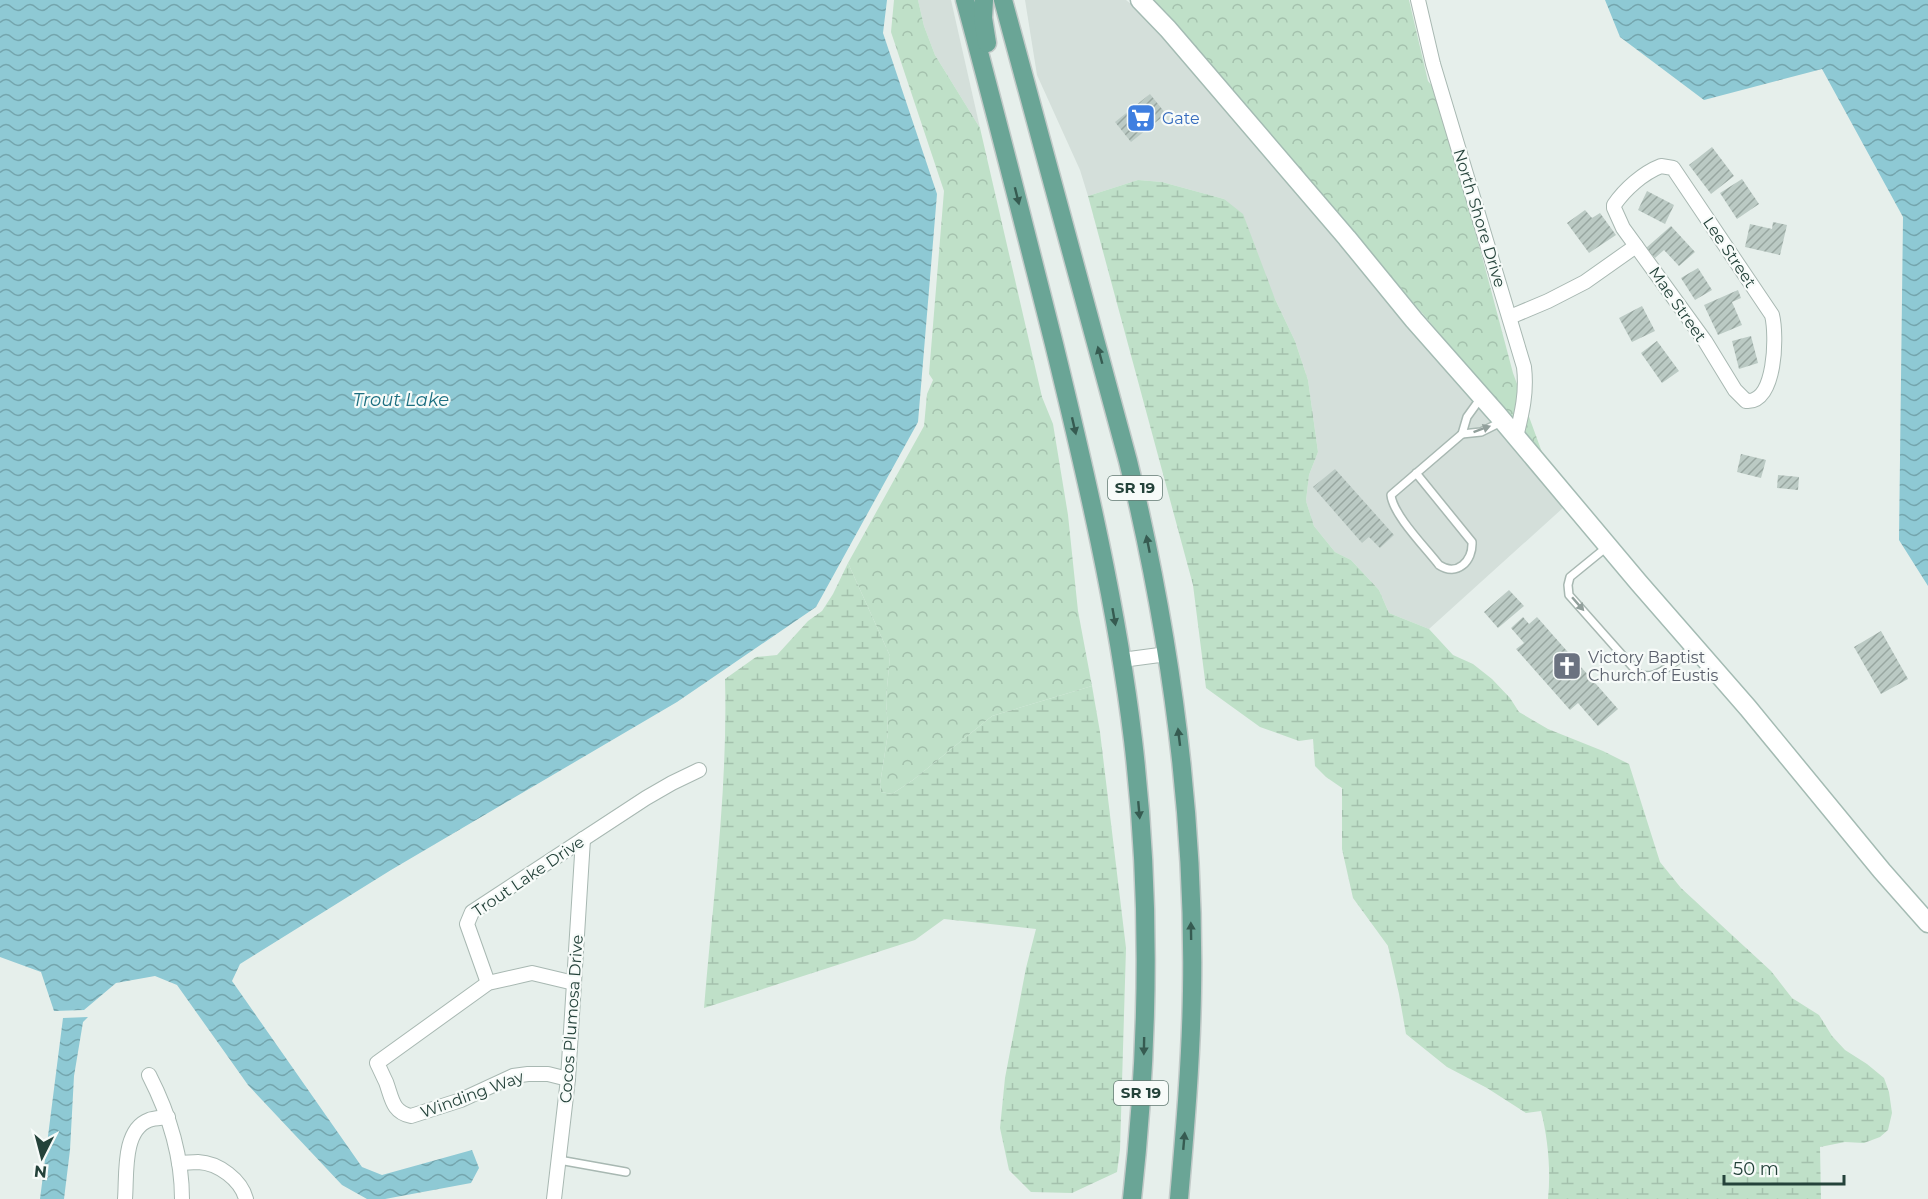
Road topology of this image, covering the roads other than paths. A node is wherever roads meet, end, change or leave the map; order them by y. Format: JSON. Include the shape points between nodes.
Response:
{"nodes":[{"id":1,"x":966,"y":0,"type":"edge"},
{"id":2,"x":984,"y":0,"type":"edge"},
{"id":3,"x":1003,"y":0,"type":"edge"},
{"id":4,"x":1140,"y":0,"type":"edge"},
{"id":5,"x":1418,"y":0,"type":"edge"},
{"id":6,"x":1003,"y":140,"type":"junction"},
{"id":7,"x":1614,"y":205,"type":"joint"},
{"id":8,"x":1636,"y":246,"type":"junction"},
{"id":9,"x":1510,"y":317,"type":"junction"},
{"id":10,"x":1482,"y":397,"type":"junction"},
{"id":11,"x":1746,"y":401,"type":"joint"},
{"id":12,"x":1503,"y":421,"type":"junction"},
{"id":13,"x":1462,"y":434,"type":"junction"},
{"id":14,"x":1516,"y":437,"type":"junction"},
{"id":15,"x":1416,"y":473,"type":"junction"},
{"id":16,"x":1608,"y":546,"type":"junction"},
{"id":17,"x":1694,"y":646,"type":"junction"},
{"id":18,"x":1167,"y":654,"type":"junction"},
{"id":19,"x":1122,"y":660,"type":"junction"},
{"id":20,"x":699,"y":770,"type":"dead end"},
{"id":21,"x":583,"y":839,"type":"junction"},
{"id":22,"x":1928,"y":923,"type":"edge"},
{"id":23,"x":488,"y":983,"type":"junction"},
{"id":24,"x":574,"y":983,"type":"junction"},
{"id":25,"x":149,"y":1075,"type":"dead end"},
{"id":26,"x":568,"y":1078,"type":"junction"},
{"id":27,"x":168,"y":1117,"type":"junction"},
{"id":28,"x":558,"y":1160,"type":"junction"},
{"id":29,"x":178,"y":1163,"type":"junction"},
{"id":30,"x":626,"y":1172,"type":"dead end"},
{"id":31,"x":125,"y":1199,"type":"edge"},
{"id":32,"x":182,"y":1199,"type":"edge"},
{"id":33,"x":246,"y":1199,"type":"edge"},
{"id":34,"x":554,"y":1199,"type":"edge"},
{"id":35,"x":1132,"y":1199,"type":"edge"},
{"id":36,"x":1179,"y":1199,"type":"edge"}],
"edges":[{"from":1,"to":6,"type":"main road","number":"SR 19"},
{"from":2,"to":6,"type":"main road","via":[[983,18]]},
{"from":18,"to":3,"type":"main road","number":"SR 19","one_way":true,"via":[[1144,525],[1128,461]]},
{"from":4,"to":10,"type":"main road"},
{"from":5,"to":9,"type":"street","name":"North Shore Drive","via":[[1433,64]]},
{"from":6,"to":19,"type":"main road","number":"SR 19","one_way":true,"via":[[1084,468]]},
{"from":7,"to":8,"type":"street","name":"Mae Street"},
{"from":7,"to":11,"type":"street","name":"Lee Street","via":[[1653,169],[1673,168],[1759,295],[1772,315],[1775,352],[1763,393],[1757,400]]},
{"from":8,"to":9,"type":"street","via":[[1585,282]]},
{"from":8,"to":11,"type":"street","name":"Mae Street"},
{"from":9,"to":14,"type":"street","name":"North Shore Drive","via":[[1526,385]]},
{"from":10,"to":12,"type":"main road"},
{"from":10,"to":13,"type":"lane","via":[[1467,417]]},
{"from":13,"to":12,"type":"lane","one_way":true,"via":[[1481,432]]},
{"from":12,"to":14,"type":"main road"},
{"from":13,"to":15,"type":"lane"},
{"from":14,"to":16,"type":"main road"},
{"from":15,"to":15,"type":"lane","via":[[1390,495],[1392,503],[1439,565],[1455,569],[1469,560],[1472,542]]},
{"from":16,"to":17,"type":"main road"},
{"from":16,"to":17,"type":"lane","one_way":true,"via":[[1570,577],[1569,595],[1639,674],[1646,677],[1656,675]]},
{"from":17,"to":22,"type":"main road"},
{"from":18,"to":19,"type":"street"},
{"from":36,"to":18,"type":"main road","number":"SR 19","one_way":true,"via":[[1190,1073],[1191,907],[1180,740]]},
{"from":19,"to":35,"type":"main road","number":"SR 19","one_way":true,"via":[[1133,742],[1145,904],[1143,1066]]},
{"from":20,"to":21,"type":"street","name":"Trout Lake Drive","via":[[646,798]]},
{"from":21,"to":23,"type":"street","name":"Trout Lake Drive","via":[[468,918]]},
{"from":21,"to":24,"type":"street","name":"Cocos Plumosa Drive"},
{"from":23,"to":24,"type":"street","via":[[532,973]]},
{"from":23,"to":26,"type":"street","name":"Winding Way","via":[[377,1063],[396,1109],[411,1116],[528,1074]]},
{"from":24,"to":26,"type":"street","name":"Cocos Plumosa Drive"},
{"from":25,"to":27,"type":"street"},
{"from":26,"to":28,"type":"street","name":"Cocos Plumosa Drive"},
{"from":27,"to":29,"type":"street"},
{"from":27,"to":31,"type":"street","via":[[148,1120],[130,1139]]},
{"from":28,"to":30,"type":"lane"},
{"from":28,"to":34,"type":"street","name":"Cocos Plumosa Drive"},
{"from":29,"to":32,"type":"street"},
{"from":29,"to":33,"type":"street","via":[[214,1166],[235,1179]]}]}
